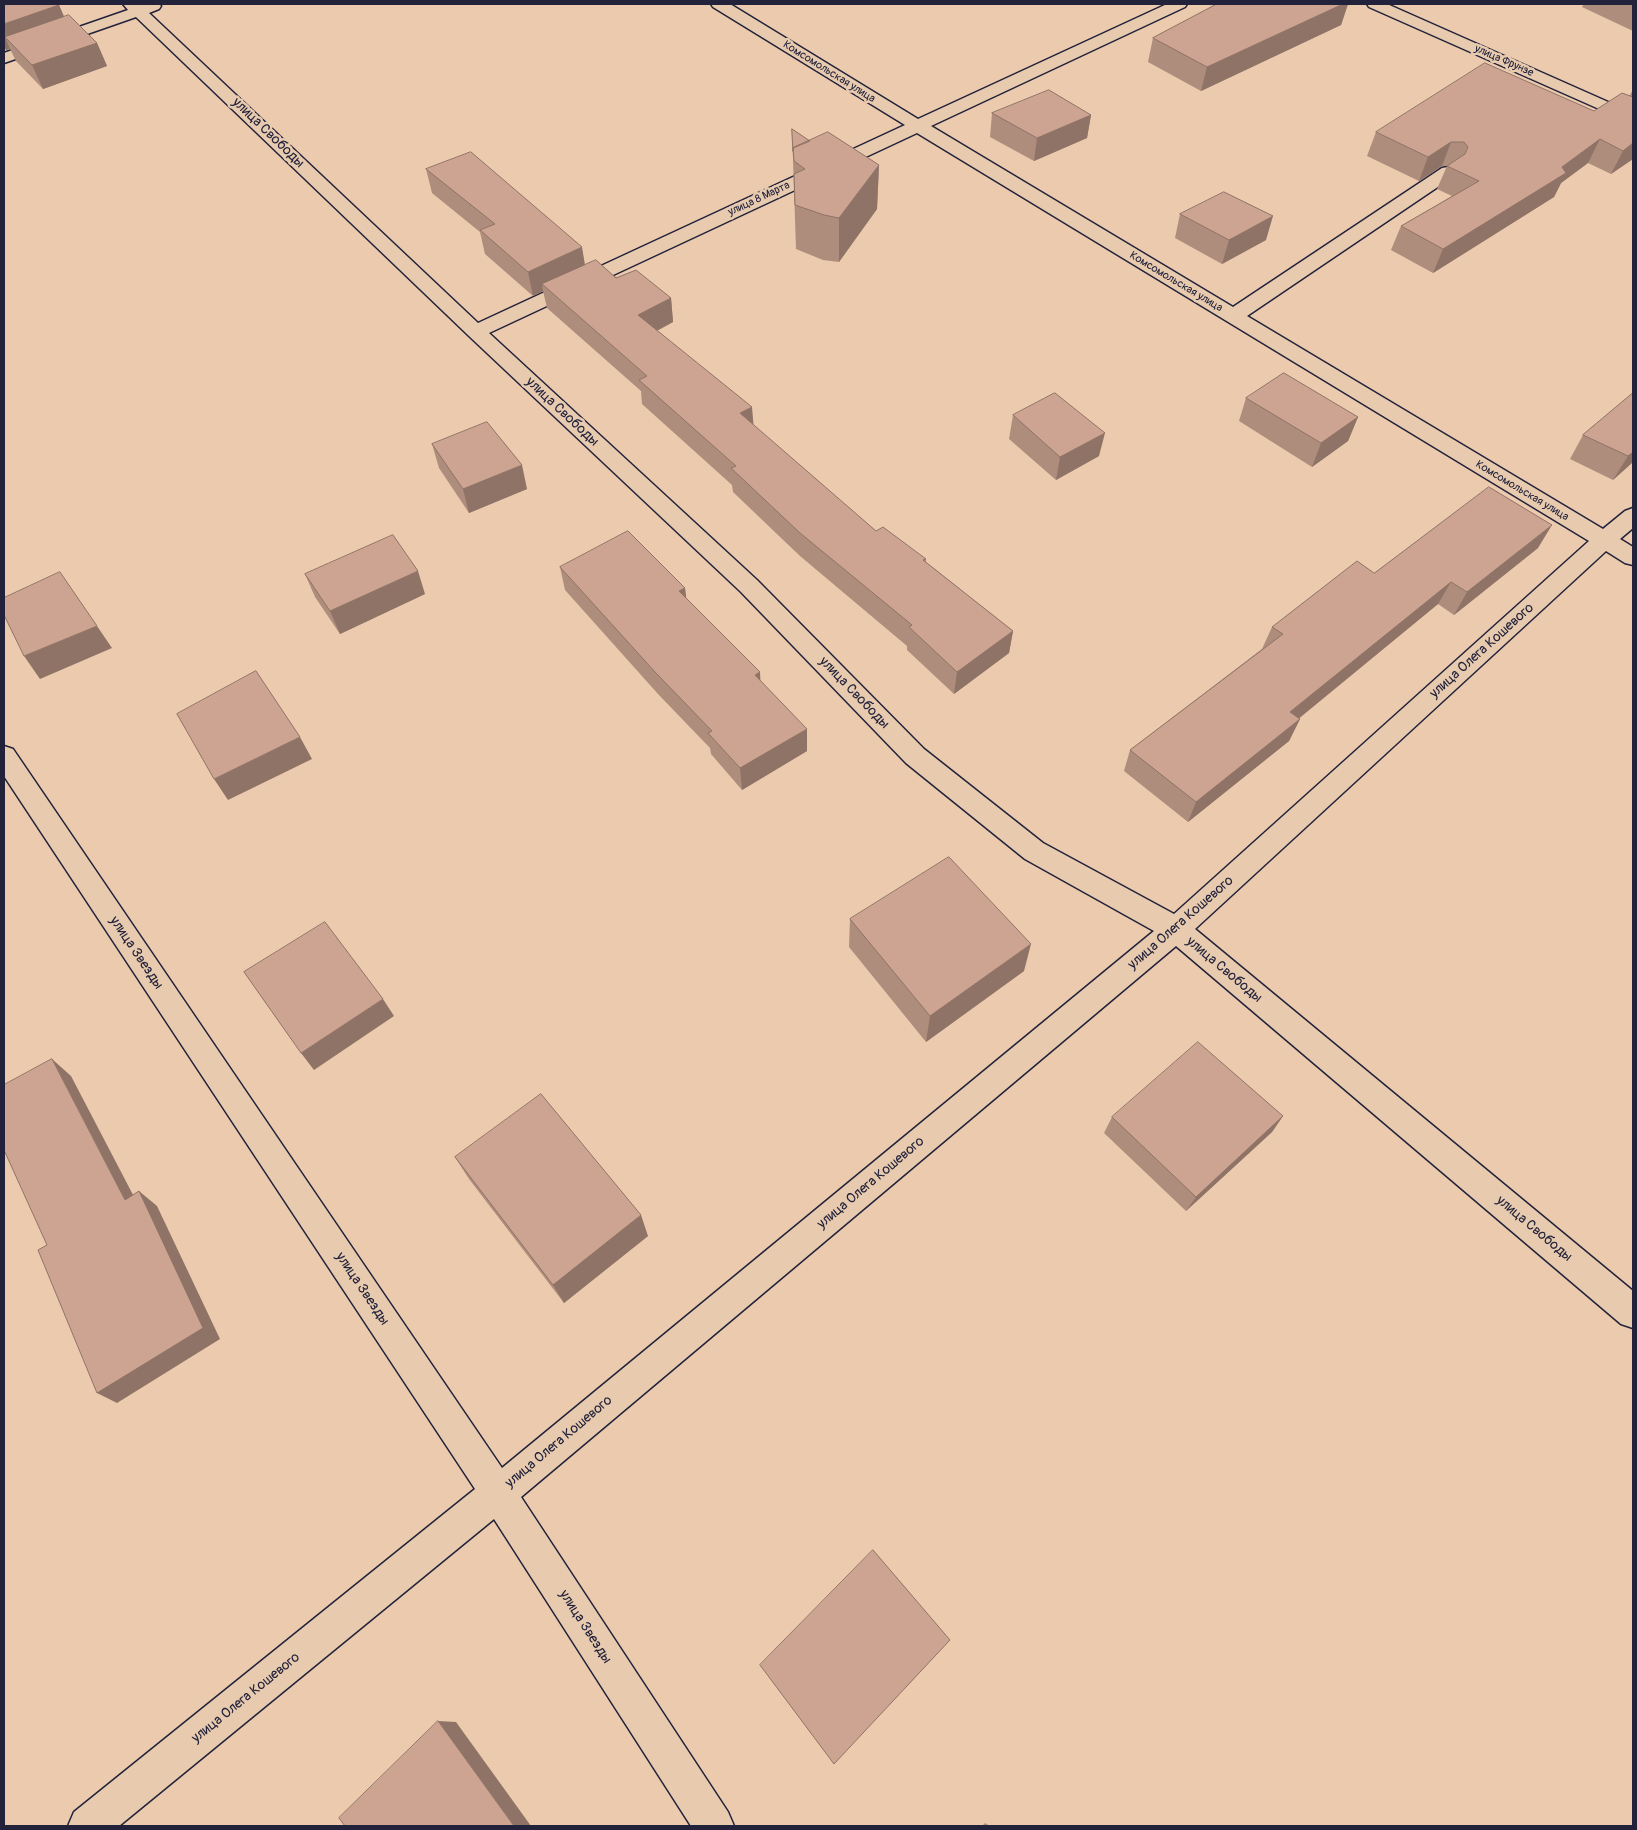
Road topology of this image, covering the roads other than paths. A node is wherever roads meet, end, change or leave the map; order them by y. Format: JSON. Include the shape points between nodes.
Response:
{"nodes":[{"id":1,"x":719,"y":4,"type":"edge"},
{"id":2,"x":1179,"y":4,"type":"edge"},
{"id":3,"x":1375,"y":4,"type":"edge"},
{"id":4,"x":143,"y":6,"type":"edge"},
{"id":5,"x":4,"y":58,"type":"edge"},
{"id":6,"x":1633,"y":119,"type":"edge"},
{"id":7,"x":916,"y":125,"type":"junction"},
{"id":8,"x":1448,"y":172,"type":"dead end"},
{"id":9,"x":1233,"y":316,"type":"junction"},
{"id":10,"x":476,"y":332,"type":"junction"},
{"id":11,"x":1633,"y":516,"type":"edge"},
{"id":12,"x":1604,"y":540,"type":"junction"},
{"id":13,"x":1633,"y":557,"type":"edge"},
{"id":14,"x":4,"y":756,"type":"edge"},
{"id":15,"x":1176,"y":930,"type":"junction"},
{"id":16,"x":1633,"y":1312,"type":"edge"},
{"id":17,"x":498,"y":1493,"type":"junction"},
{"id":18,"x":88,"y":1826,"type":"edge"},
{"id":19,"x":714,"y":1826,"type":"edge"}],
"edges":[{"from":1,"to":7,"type":"street","name":"Комсомольская улица"},
{"from":2,"to":7,"type":"street","name":"улица 8 Марта"},
{"from":3,"to":6,"type":"street","name":"улица Фрунзе"},
{"from":4,"to":5,"type":"street"},
{"from":4,"to":10,"type":"street","name":"улица Свободы"},
{"from":7,"to":9,"type":"street","name":"Комсомольская улица"},
{"from":7,"to":10,"type":"street","name":"улица 8 Марта"},
{"from":8,"to":9,"type":"street"},
{"from":9,"to":12,"type":"street","name":"Комсомольская улица"},
{"from":10,"to":15,"type":"street","name":"улица Свободы","via":[[749,586],[915,756],[1034,851]]},
{"from":11,"to":12,"type":"street","name":"улица Олега Кошевого"},
{"from":12,"to":13,"type":"street","name":"Комсомольская улица"},
{"from":12,"to":15,"type":"street","name":"улица Олега Кошевого"},
{"from":14,"to":17,"type":"street","name":"улица Звезды"},
{"from":15,"to":16,"type":"street","name":"улица Свободы"},
{"from":15,"to":17,"type":"street","name":"улица Олега Кошевого"},
{"from":17,"to":18,"type":"street","name":"улица Олега Кошевого"},
{"from":17,"to":19,"type":"street","name":"улица Звезды"}]}
